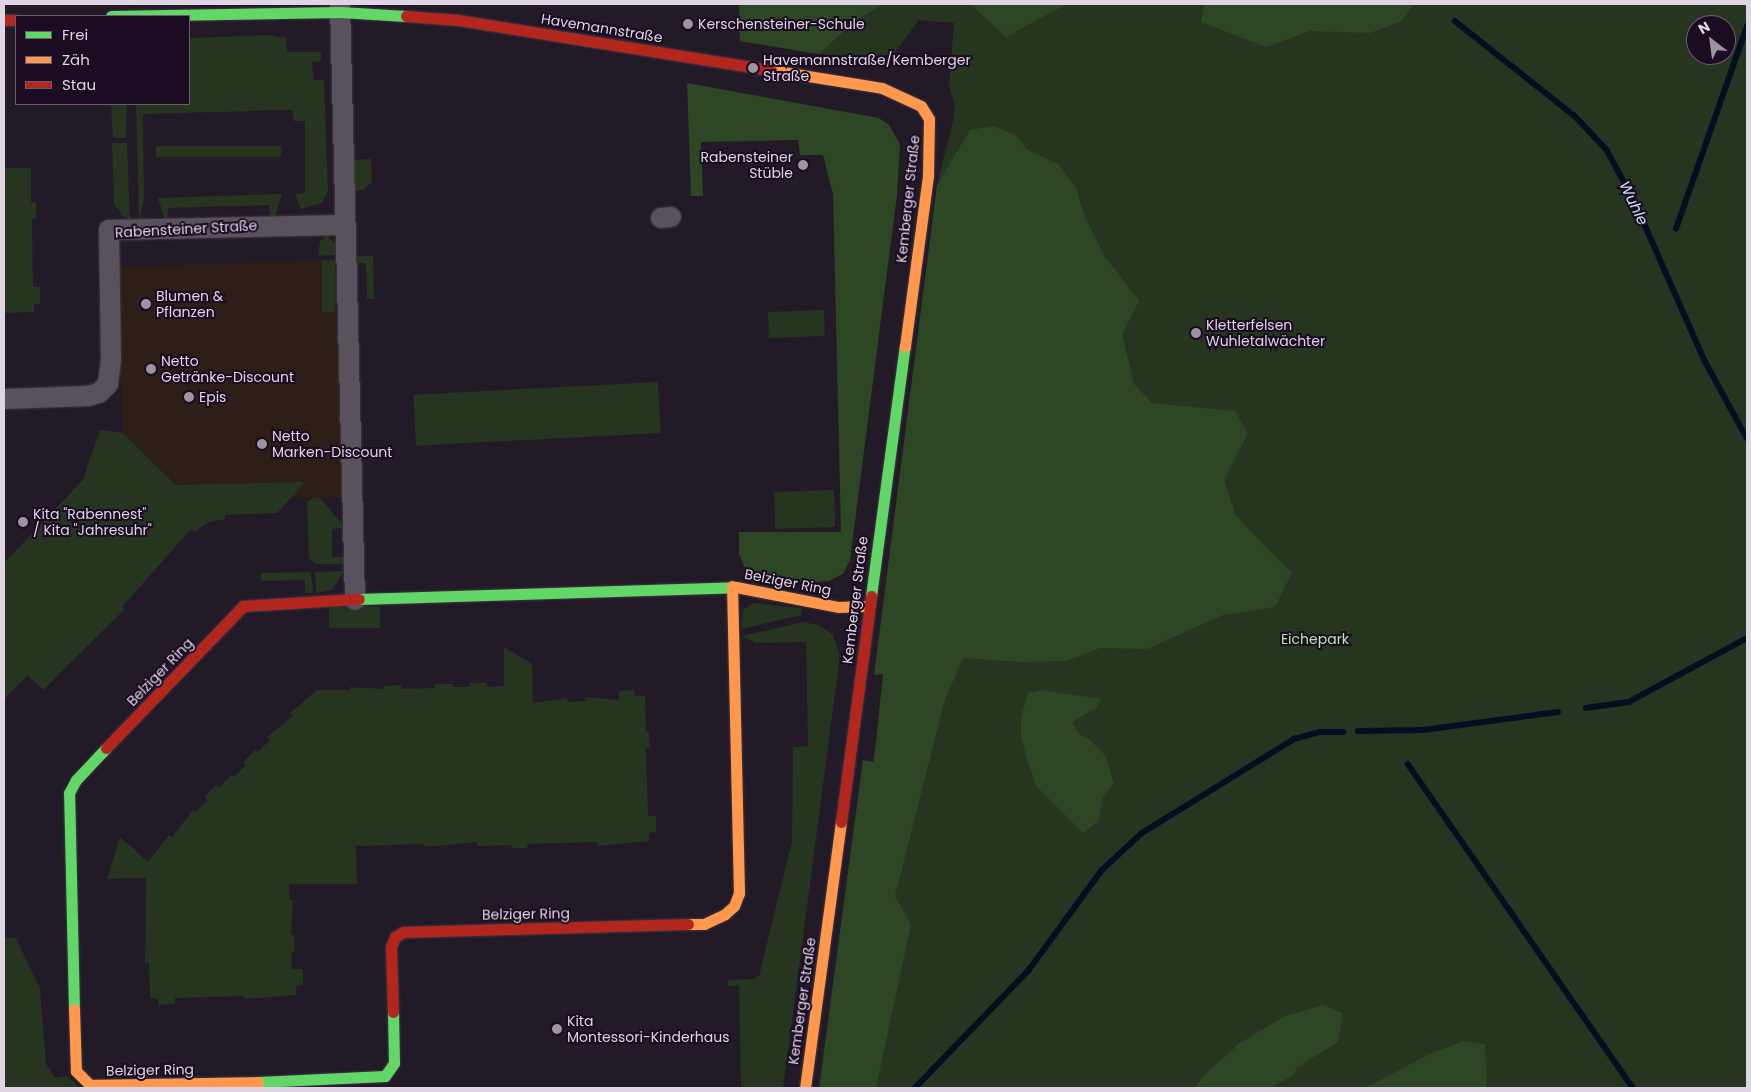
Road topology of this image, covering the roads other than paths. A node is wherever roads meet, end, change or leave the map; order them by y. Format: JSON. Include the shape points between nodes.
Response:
{"nodes":[{"id":1,"x":340,"y":8,"type":"edge"},
{"id":2,"x":140,"y":15,"type":"edge"},
{"id":3,"x":927,"y":116,"type":"joint"},
{"id":4,"x":344,"y":225,"type":"junction"},
{"id":5,"x":4,"y":400,"type":"edge"},
{"id":6,"x":732,"y":586,"type":"junction"},
{"id":7,"x":355,"y":600,"type":"junction"},
{"id":8,"x":868,"y":606,"type":"junction"},
{"id":9,"x":805,"y":1088,"type":"edge"}],
"edges":[{"from":1,"to":2,"type":"street","name":"Havemannstraße"},
{"from":1,"to":3,"type":"street","name":"Havemannstraße","via":[[458,20],[882,88],[907,97],[921,106]]},
{"from":1,"to":4,"type":"street"},
{"from":3,"to":8,"type":"street","name":"Kemberger Straße","via":[[931,133],[928,176]]},
{"from":4,"to":5,"type":"street","name":"Rabensteiner Straße","via":[[109,230],[111,360],[108,384],[99,393],[88,396]]},
{"from":4,"to":7,"type":"street"},
{"from":6,"to":7,"type":"street","name":"Belziger Ring"},
{"from":6,"to":7,"type":"street","name":"Belziger Ring","via":[[739,893],[734,906],[725,914],[704,924],[403,932],[395,937],[391,948],[394,1063],[385,1076],[232,1084],[90,1085],[76,1072],[74,1062],[69,793],[76,780],[243,606]]},
{"from":6,"to":8,"type":"street","name":"Belziger Ring","via":[[839,607]]},
{"from":8,"to":9,"type":"street","name":"Kemberger Straße"}]}
